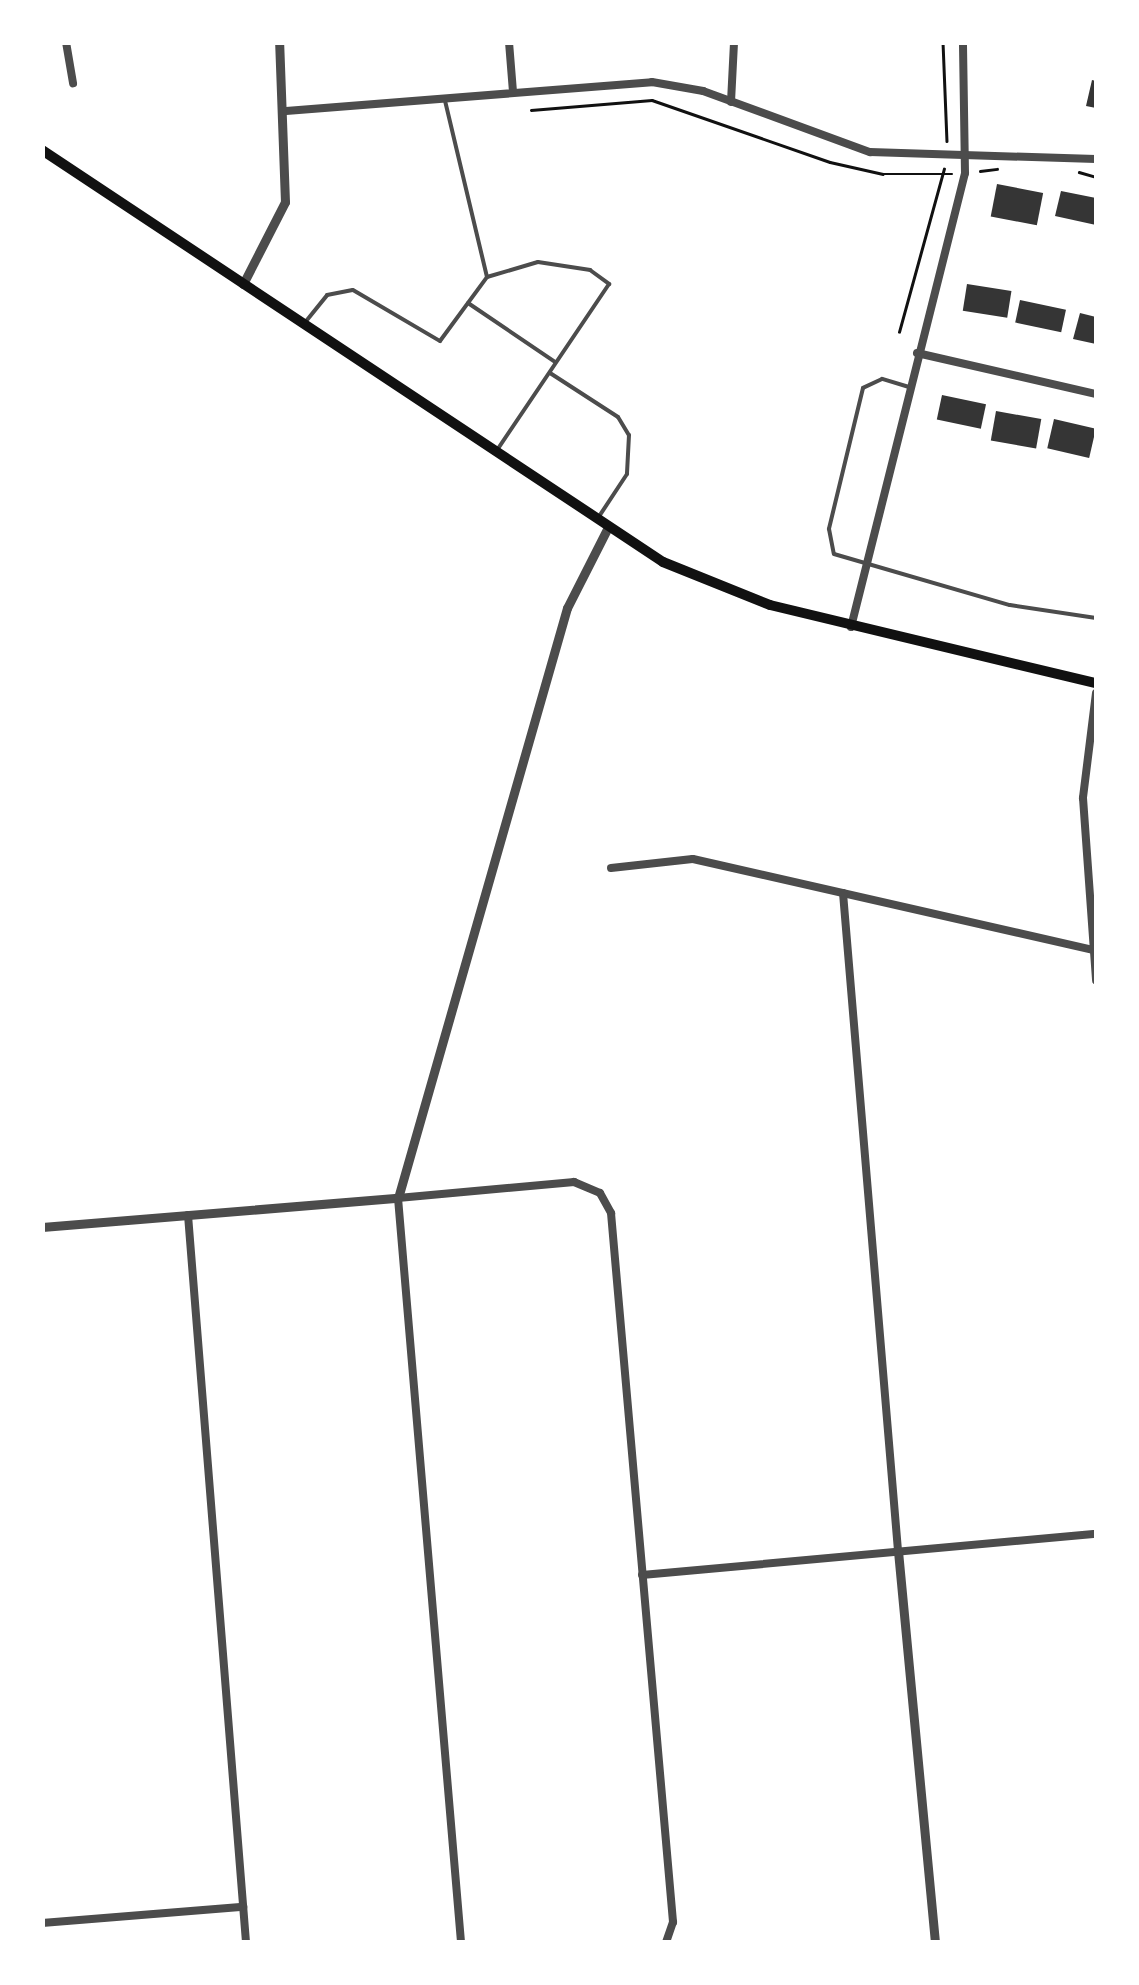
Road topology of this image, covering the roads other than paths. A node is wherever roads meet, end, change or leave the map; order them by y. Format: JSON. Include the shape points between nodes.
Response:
{"nodes":[{"id":1,"x":66,"y":42,"type":"edge"},
{"id":2,"x":280,"y":42,"type":"edge"},
{"id":3,"x":509,"y":42,"type":"edge"},
{"id":4,"x":734,"y":42,"type":"edge"},
{"id":5,"x":963,"y":42,"type":"edge"},
{"id":6,"x":73,"y":83,"type":"dead end"},
{"id":7,"x":513,"y":92,"type":"junction"},
{"id":8,"x":444,"y":98,"type":"junction"},
{"id":9,"x":731,"y":102,"type":"junction"},
{"id":10,"x":286,"y":110,"type":"junction"},
{"id":11,"x":42,"y":150,"type":"edge"},
{"id":12,"x":967,"y":153,"type":"junction"},
{"id":13,"x":1096,"y":159,"type":"edge"},
{"id":14,"x":488,"y":277,"type":"junction"},
{"id":15,"x":243,"y":284,"type":"junction"},
{"id":16,"x":468,"y":303,"type":"junction"},
{"id":17,"x":304,"y":325,"type":"junction"},
{"id":18,"x":917,"y":353,"type":"junction"},
{"id":19,"x":556,"y":362,"type":"junction"},
{"id":20,"x":550,"y":373,"type":"junction"},
{"id":21,"x":909,"y":386,"type":"junction"},
{"id":22,"x":1096,"y":394,"type":"edge"},
{"id":23,"x":495,"y":454,"type":"junction"},
{"id":24,"x":596,"y":522,"type":"junction"},
{"id":25,"x":607,"y":530,"type":"junction"},
{"id":26,"x":867,"y":562,"type":"junction"},
{"id":27,"x":1096,"y":618,"type":"edge"},
{"id":28,"x":851,"y":627,"type":"junction"},
{"id":29,"x":1096,"y":684,"type":"edge"},
{"id":30,"x":1096,"y":694,"type":"edge"},
{"id":31,"x":611,"y":868,"type":"dead end"},
{"id":32,"x":843,"y":893,"type":"junction"},
{"id":33,"x":1094,"y":950,"type":"junction"},
{"id":34,"x":1096,"y":981,"type":"edge"},
{"id":35,"x":398,"y":1198,"type":"junction"},
{"id":36,"x":188,"y":1215,"type":"junction"},
{"id":37,"x":42,"y":1227,"type":"edge"},
{"id":38,"x":1096,"y":1534,"type":"edge"},
{"id":39,"x":898,"y":1551,"type":"junction"},
{"id":40,"x":642,"y":1575,"type":"junction"},
{"id":41,"x":244,"y":1907,"type":"junction"},
{"id":42,"x":42,"y":1923,"type":"edge"},
{"id":43,"x":246,"y":1942,"type":"edge"},
{"id":44,"x":460,"y":1942,"type":"edge"},
{"id":45,"x":666,"y":1942,"type":"edge"},
{"id":46,"x":935,"y":1942,"type":"edge"}],
"edges":[{"from":1,"to":6,"type":"street"},
{"from":2,"to":10,"type":"street"},
{"from":3,"to":7,"type":"street"},
{"from":4,"to":9,"type":"street"},
{"from":5,"to":12,"type":"street"},
{"from":7,"to":8,"type":"street"},
{"from":7,"to":9,"type":"street","via":[[652,82]]},
{"from":8,"to":10,"type":"street"},
{"from":8,"to":14,"type":"lane"},
{"from":9,"to":12,"type":"street","via":[[840,145]]},
{"from":10,"to":15,"type":"street","via":[[285,202]]},
{"from":11,"to":15,"type":"main road"},
{"from":12,"to":13,"type":"street"},
{"from":12,"to":18,"type":"street"},
{"from":14,"to":16,"type":"lane"},
{"from":14,"to":19,"type":"lane","via":[[551,262],[609,284]]},
{"from":15,"to":17,"type":"main road"},
{"from":16,"to":17,"type":"lane","via":[[440,341],[353,290],[326,295]]},
{"from":16,"to":19,"type":"lane"},
{"from":17,"to":23,"type":"main road"},
{"from":18,"to":21,"type":"street"},
{"from":18,"to":22,"type":"street"},
{"from":19,"to":20,"type":"lane"},
{"from":20,"to":23,"type":"lane"},
{"from":20,"to":24,"type":"lane","via":[[618,417],[629,435],[627,474]]},
{"from":21,"to":26,"type":"street"},
{"from":21,"to":26,"type":"lane","via":[[882,379],[864,388],[829,529],[834,554]]},
{"from":23,"to":24,"type":"main road"},
{"from":24,"to":25,"type":"main road"},
{"from":25,"to":28,"type":"main road","via":[[737,594]]},
{"from":25,"to":35,"type":"street","via":[[567,608]]},
{"from":26,"to":27,"type":"lane","via":[[1010,606]]},
{"from":26,"to":28,"type":"street"},
{"from":28,"to":29,"type":"main road"},
{"from":30,"to":33,"type":"street","via":[[1083,798]]},
{"from":31,"to":32,"type":"street","via":[[694,859]]},
{"from":32,"to":33,"type":"street"},
{"from":32,"to":39,"type":"street"},
{"from":33,"to":34,"type":"street"},
{"from":35,"to":36,"type":"street"},
{"from":35,"to":40,"type":"street","via":[[574,1182],[595,1190],[611,1213]]},
{"from":35,"to":44,"type":"street"},
{"from":36,"to":37,"type":"street"},
{"from":36,"to":41,"type":"street"},
{"from":38,"to":39,"type":"street"},
{"from":39,"to":40,"type":"street"},
{"from":39,"to":46,"type":"street"},
{"from":40,"to":45,"type":"street","via":[[673,1922]]},
{"from":41,"to":42,"type":"street"},
{"from":41,"to":43,"type":"street"}]}
